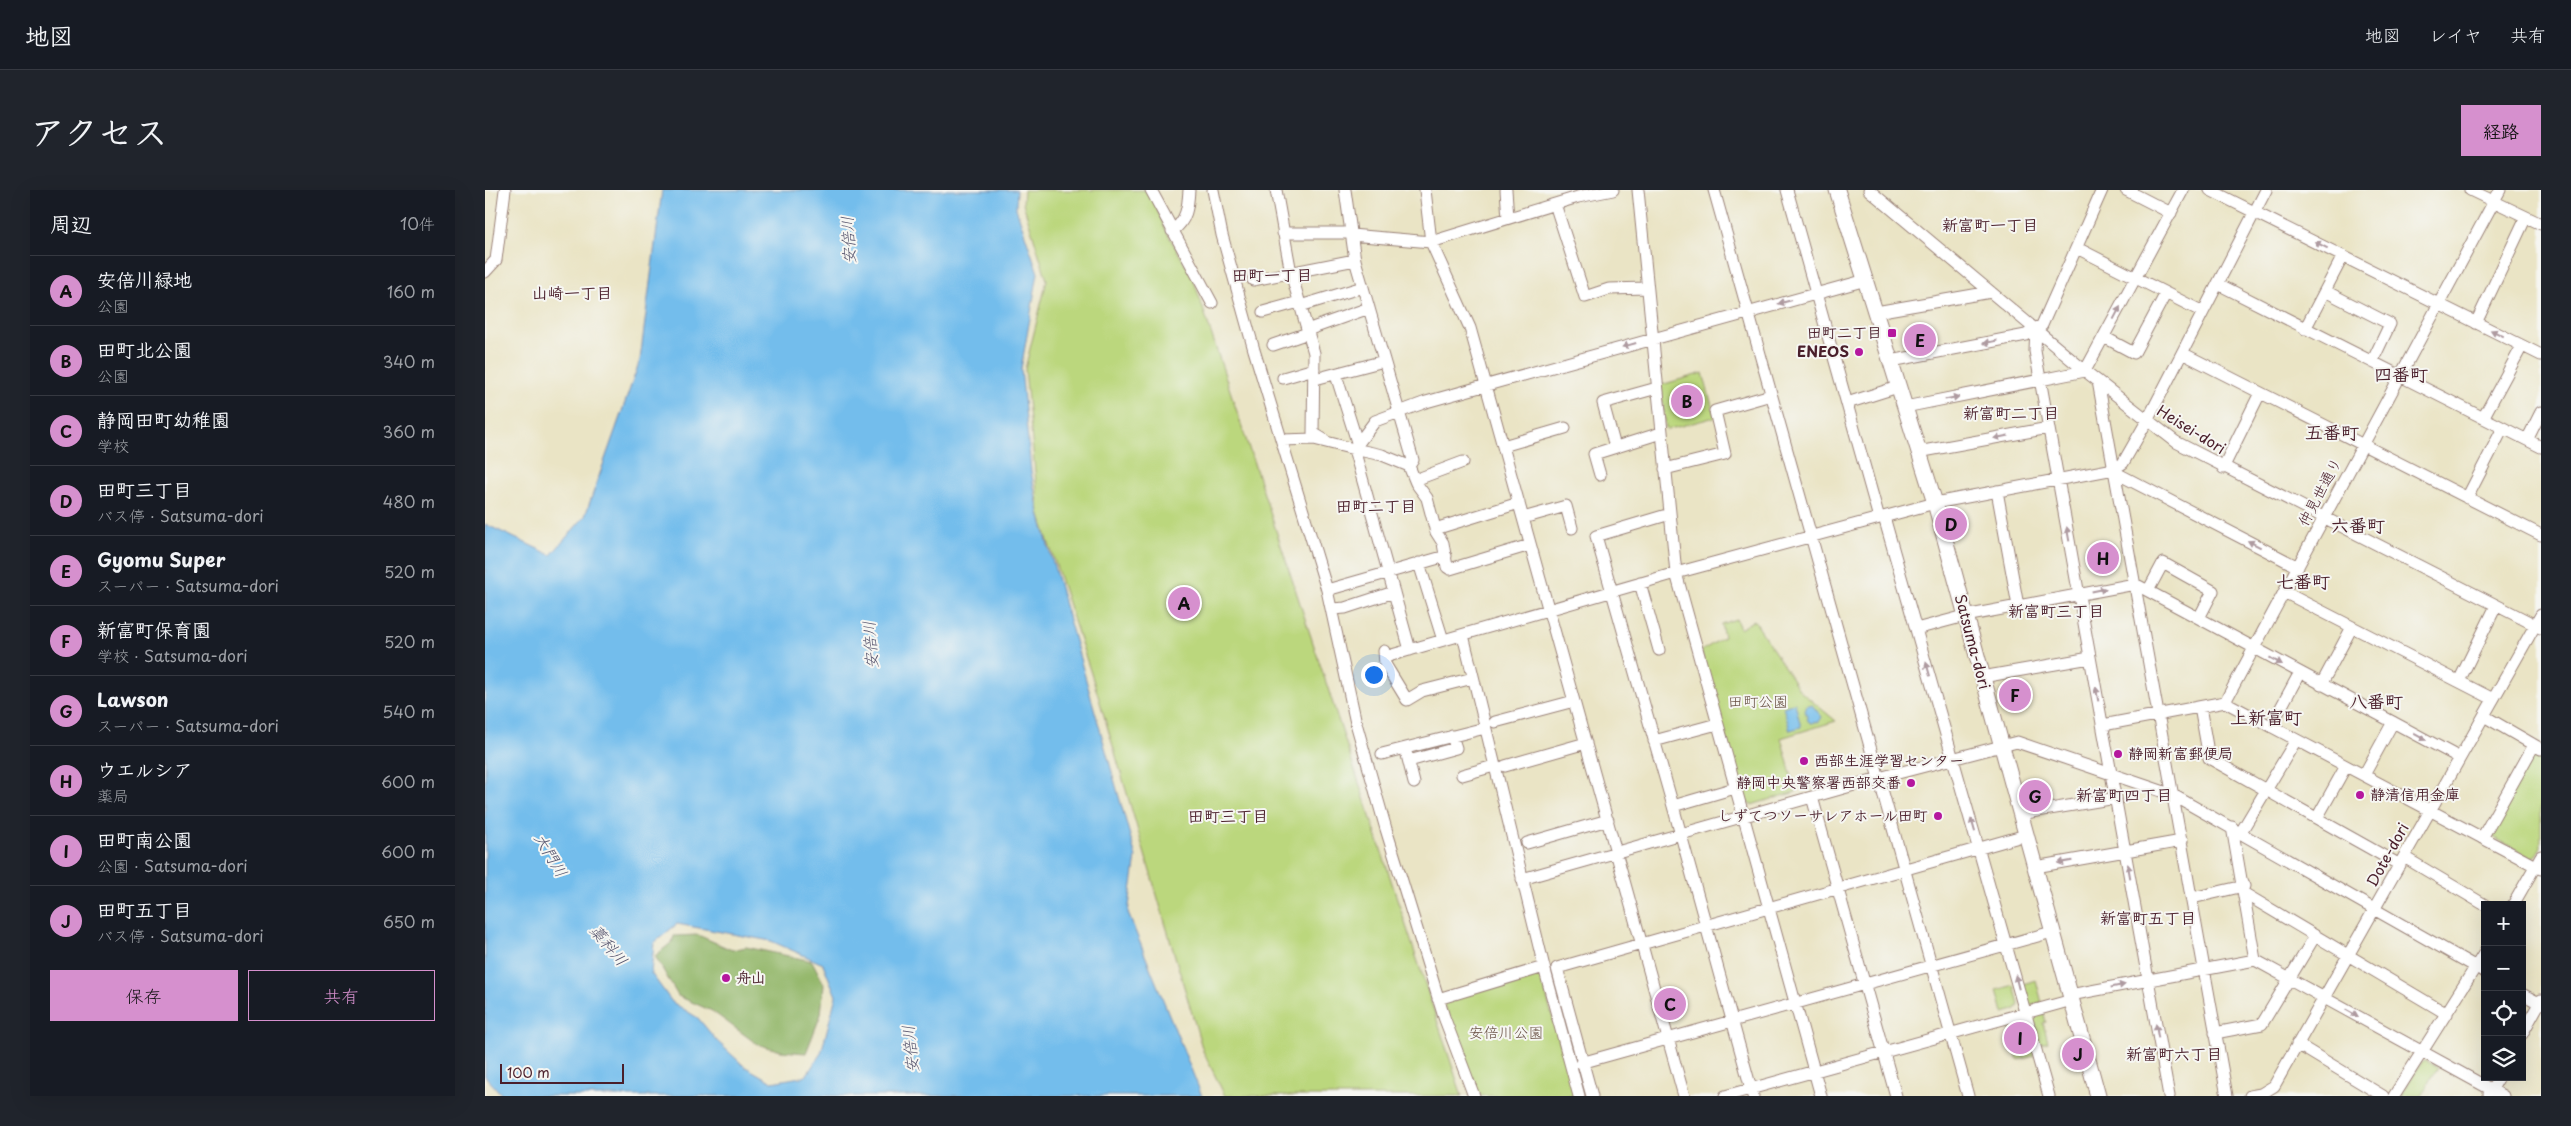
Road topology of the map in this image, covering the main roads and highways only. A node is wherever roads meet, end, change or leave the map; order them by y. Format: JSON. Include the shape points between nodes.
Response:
{"nodes":[{"id":1,"x":1837,"y":190,"type":"edge"},
{"id":2,"x":2099,"y":1096,"type":"edge"}],
"edges":[{"from":1,"to":2,"type":"main road","name":"Satsuma-dori","via":[[1935,503]]}]}
